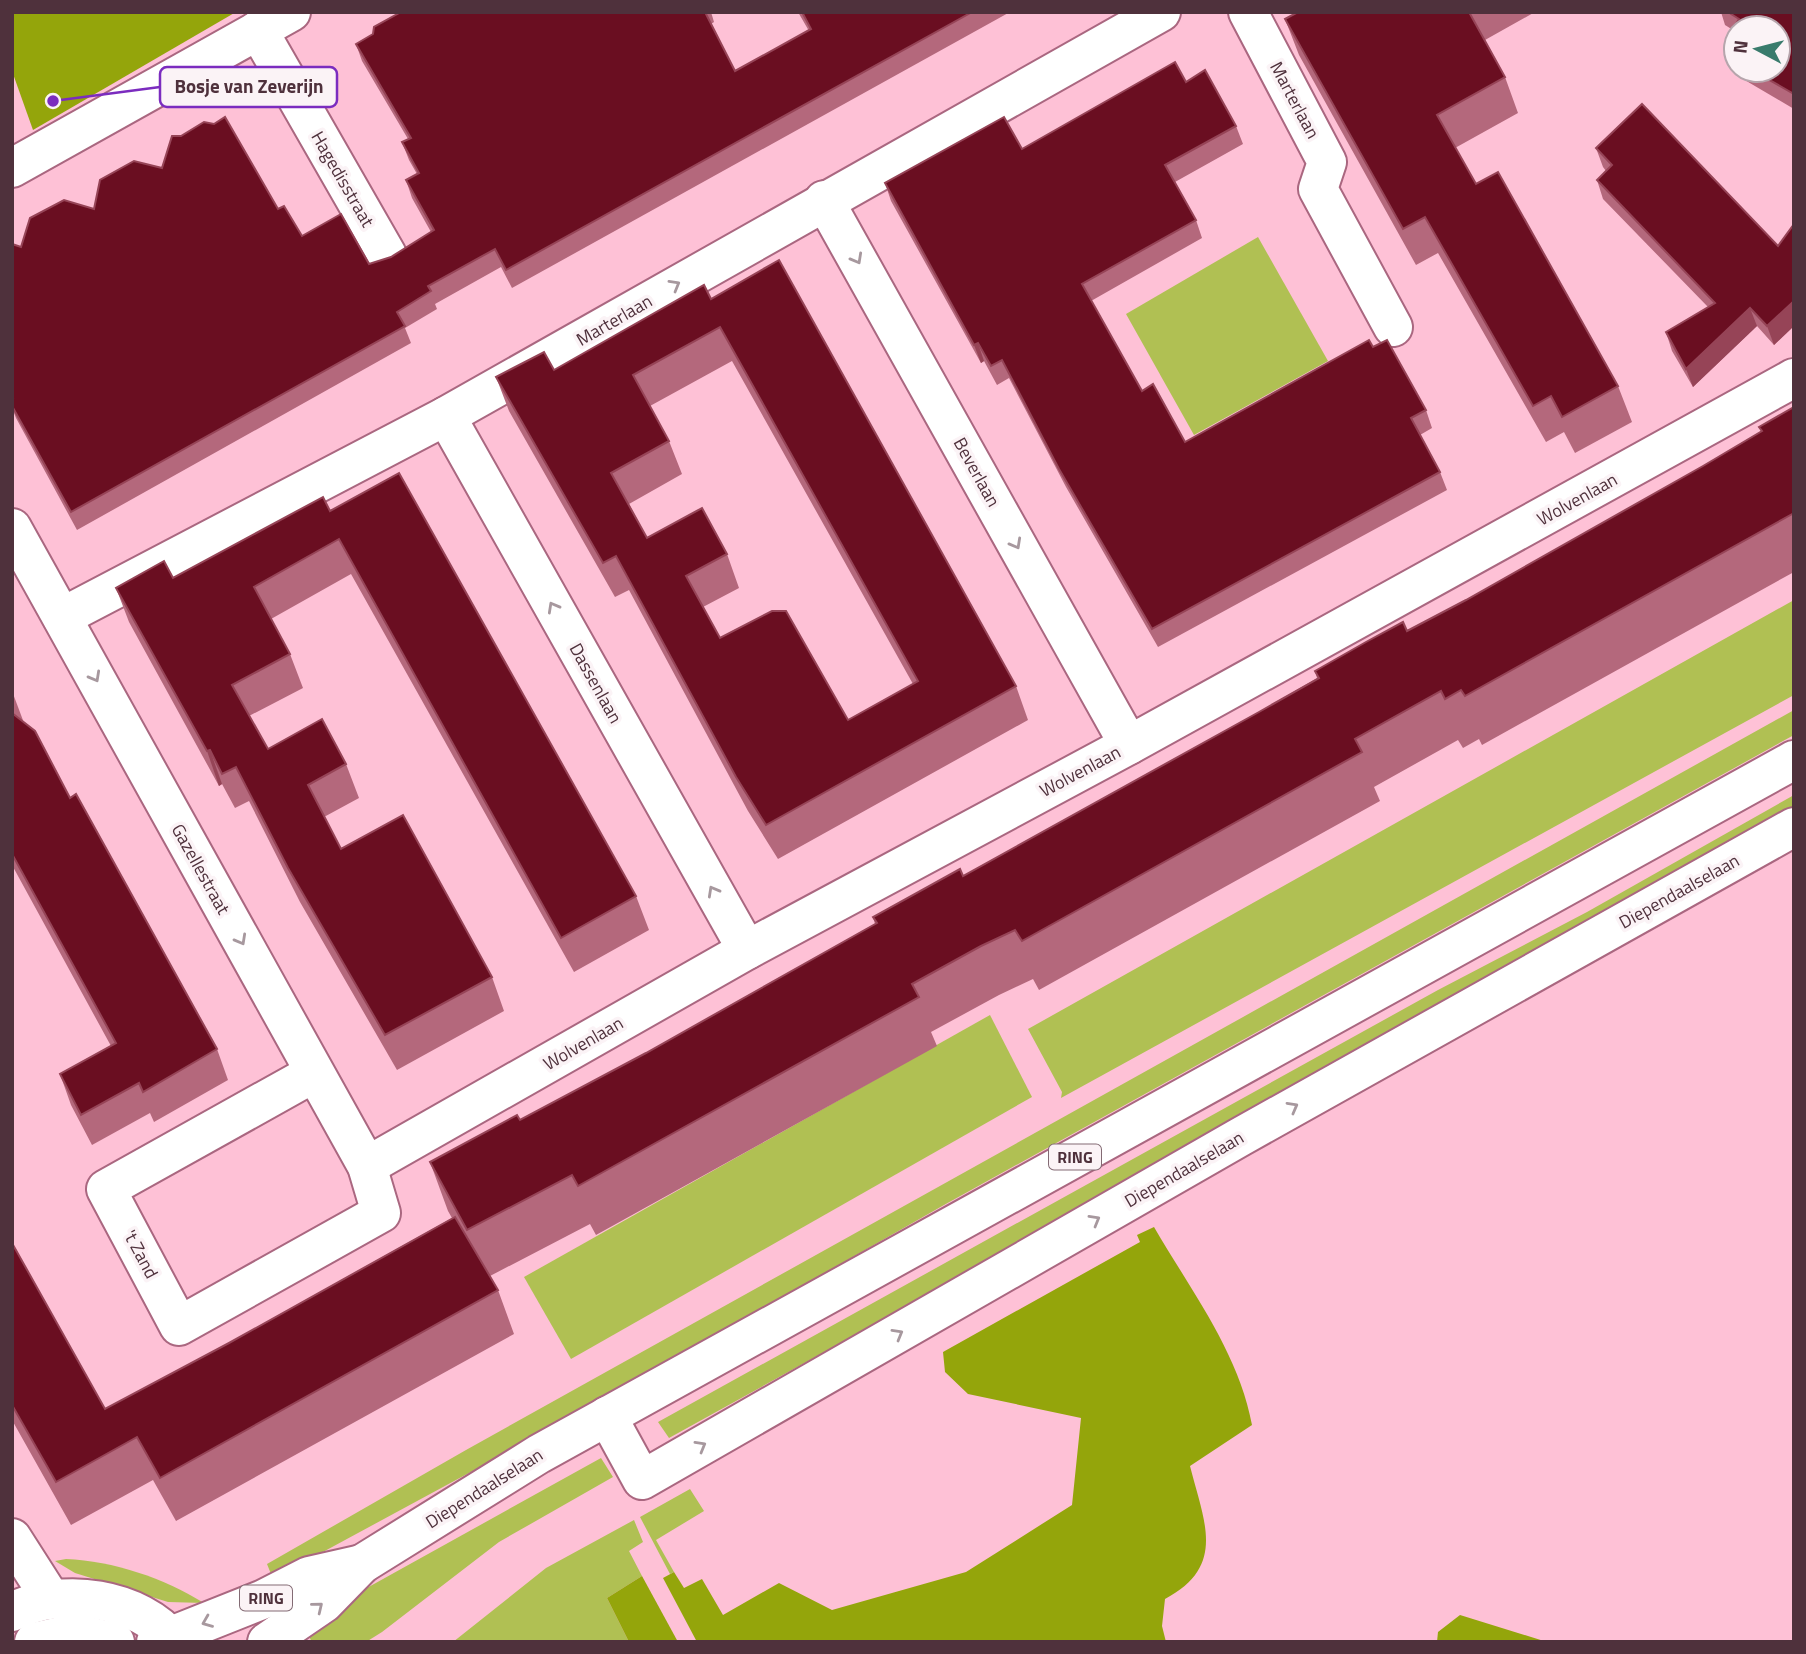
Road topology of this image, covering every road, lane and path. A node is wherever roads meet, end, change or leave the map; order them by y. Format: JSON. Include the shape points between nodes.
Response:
{"nodes":[{"id":1,"x":291,"y":12,"type":"edge"},
{"id":2,"x":1161,"y":12,"type":"edge"},
{"id":3,"x":1248,"y":12,"type":"edge"},
{"id":4,"x":258,"y":30,"type":"junction"},
{"id":5,"x":12,"y":168,"type":"edge"},
{"id":6,"x":824,"y":200,"type":"junction"},
{"id":7,"x":387,"y":255,"type":"edge"},
{"id":8,"x":1393,"y":327,"type":"dead end"},
{"id":9,"x":1794,"y":378,"type":"edge"},
{"id":10,"x":446,"y":416,"type":"junction"},
{"id":11,"x":12,"y":528,"type":"edge"},
{"id":12,"x":62,"y":617,"type":"junction"},
{"id":13,"x":1129,"y":745,"type":"junction"},
{"id":14,"x":1794,"y":760,"type":"edge"},
{"id":15,"x":1794,"y":827,"type":"edge"},
{"id":16,"x":747,"y":950,"type":"junction"},
{"id":17,"x":314,"y":1073,"type":"junction"},
{"id":18,"x":367,"y":1166,"type":"junction"},
{"id":19,"x":381,"y":1213,"type":"joint"},
{"id":20,"x":607,"y":1416,"type":"junction"},
{"id":21,"x":12,"y":1538,"type":"edge"},
{"id":22,"x":362,"y":1564,"type":"junction"},
{"id":23,"x":51,"y":1599,"type":"junction"},
{"id":24,"x":12,"y":1612,"type":"edge"},
{"id":25,"x":167,"y":1640,"type":"edge"},
{"id":26,"x":34,"y":1642,"type":"edge"},
{"id":27,"x":115,"y":1642,"type":"edge"},
{"id":28,"x":267,"y":1642,"type":"edge"}],
"edges":[{"from":1,"to":4,"type":"street"},
{"from":2,"to":6,"type":"street","name":"Marterlaan"},
{"from":3,"to":8,"type":"street","name":"Marterlaan","via":[[1327,162],[1318,190]]},
{"from":4,"to":5,"type":"street"},
{"from":4,"to":7,"type":"street","name":"Hagedisstraat"},
{"from":10,"to":6,"type":"street","name":"Marterlaan","one_way":true},
{"from":6,"to":13,"type":"street","name":"Beverlaan","one_way":true},
{"from":9,"to":13,"type":"street","name":"Wolvenlaan"},
{"from":10,"to":12,"type":"street","name":"Marterlaan"},
{"from":16,"to":10,"type":"street","name":"Dassenlaan","one_way":true},
{"from":11,"to":12,"type":"street","name":"Gazellestraat"},
{"from":12,"to":17,"type":"street","name":"Gazellestraat","one_way":true},
{"from":13,"to":16,"type":"street","name":"Wolvenlaan"},
{"from":14,"to":20,"type":"street","name":"Diependaalselaan","number":"RING"},
{"from":20,"to":15,"type":"street","name":"Diependaalselaan","one_way":true,"via":[[642,1480],[1240,1137]]},
{"from":16,"to":18,"type":"street","name":"Wolvenlaan"},
{"from":17,"to":18,"type":"street","name":"Gazellestraat"},
{"from":17,"to":19,"type":"street","name":"'t Zand","via":[[106,1189],[179,1326]]},
{"from":18,"to":19,"type":"street","name":"Gazellestraat"},
{"from":20,"to":22,"type":"street","name":"Diependaalselaan","number":"RING"},
{"from":21,"to":23,"type":"street"},
{"from":22,"to":25,"type":"street","name":"Diependaalselaan","number":"RING","one_way":true,"via":[[309,1576]]},
{"from":28,"to":22,"type":"street","name":"Diependaalselaan","number":"RING","one_way":true,"via":[[324,1603]]},
{"from":23,"to":24,"type":"street","number":"RING"},
{"from":23,"to":25,"type":"street","number":"RING","via":[[107,1602],[149,1620]]},
{"from":26,"to":27,"type":"street","via":[[74,1633]]}]}
